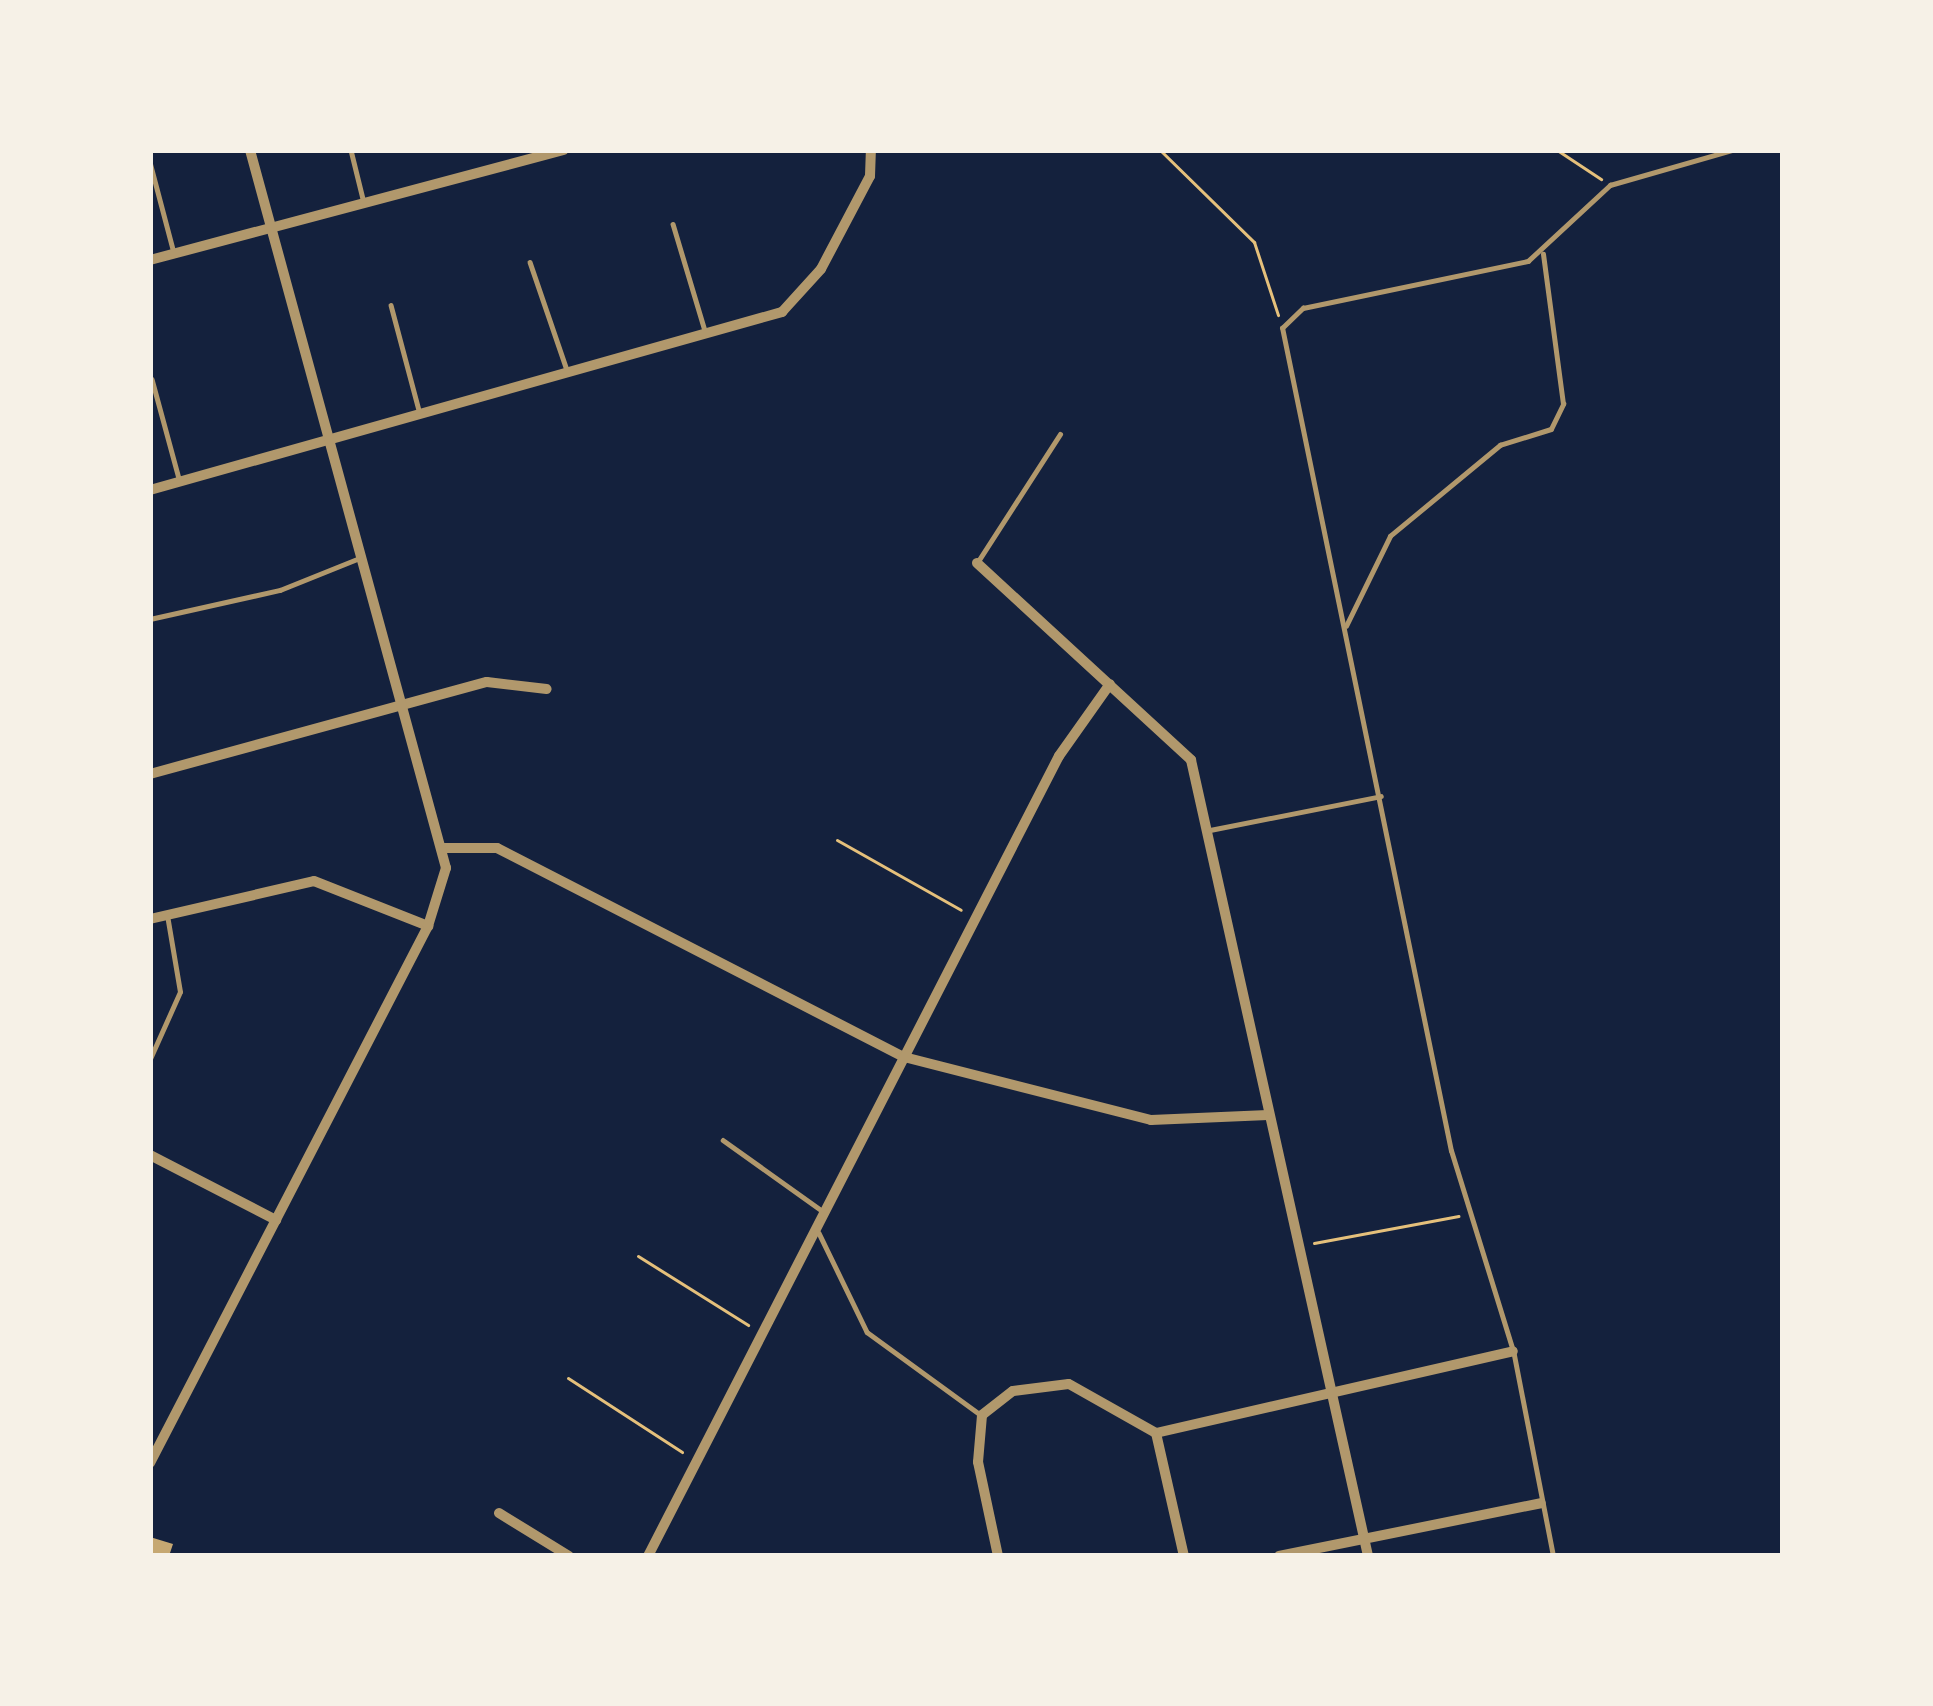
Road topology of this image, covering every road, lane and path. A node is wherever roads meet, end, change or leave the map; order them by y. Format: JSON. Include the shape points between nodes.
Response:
{"nodes":[{"id":1,"x":250,"y":150,"type":"edge"},
{"id":2,"x":351,"y":150,"type":"edge"},
{"id":3,"x":501,"y":150,"type":"edge"},
{"id":4,"x":564,"y":150,"type":"edge"},
{"id":5,"x":871,"y":150,"type":"edge"},
{"id":6,"x":1160,"y":150,"type":"edge"},
{"id":7,"x":1557,"y":150,"type":"edge"},
{"id":8,"x":1732,"y":150,"type":"edge"},
{"id":9,"x":150,"y":162,"type":"edge"},
{"id":10,"x":505,"y":167,"type":"junction"},
{"id":11,"x":1610,"y":185,"type":"junction"},
{"id":12,"x":365,"y":205,"type":"junction"},
{"id":13,"x":673,"y":224,"type":"dead end"},
{"id":14,"x":272,"y":230,"type":"junction"},
{"id":15,"x":175,"y":254,"type":"junction"},
{"id":16,"x":1544,"y":254,"type":"junction"},
{"id":17,"x":150,"y":260,"type":"edge"},
{"id":18,"x":530,"y":262,"type":"dead end"},
{"id":19,"x":391,"y":305,"type":"dead end"},
{"id":20,"x":1282,"y":328,"type":"junction"},
{"id":21,"x":706,"y":337,"type":"junction"},
{"id":22,"x":568,"y":374,"type":"junction"},
{"id":23,"x":152,"y":379,"type":"edge"},
{"id":24,"x":421,"y":415,"type":"junction"},
{"id":25,"x":1060,"y":434,"type":"dead end"},
{"id":26,"x":331,"y":440,"type":"junction"},
{"id":27,"x":180,"y":482,"type":"junction"},
{"id":28,"x":150,"y":490,"type":"edge"},
{"id":29,"x":363,"y":556,"type":"junction"},
{"id":30,"x":976,"y":563,"type":"joint"},
{"id":31,"x":150,"y":619,"type":"edge"},
{"id":32,"x":1346,"y":626,"type":"junction"},
{"id":33,"x":1110,"y":684,"type":"junction"},
{"id":34,"x":547,"y":689,"type":"dead end"},
{"id":35,"x":402,"y":704,"type":"junction"},
{"id":36,"x":150,"y":774,"type":"edge"},
{"id":37,"x":1382,"y":796,"type":"junction"},
{"id":38,"x":1210,"y":830,"type":"junction"},
{"id":39,"x":837,"y":840,"type":"dead end"},
{"id":40,"x":444,"y":848,"type":"junction"},
{"id":41,"x":167,"y":915,"type":"junction"},
{"id":42,"x":974,"y":918,"type":"junction"},
{"id":43,"x":150,"y":919,"type":"edge"},
{"id":44,"x":428,"y":926,"type":"junction"},
{"id":45,"x":904,"y":1057,"type":"junction"},
{"id":46,"x":150,"y":1058,"type":"edge"},
{"id":47,"x":1268,"y":1115,"type":"junction"},
{"id":48,"x":723,"y":1140,"type":"dead end"},
{"id":49,"x":150,"y":1155,"type":"edge"},
{"id":50,"x":825,"y":1213,"type":"junction"},
{"id":51,"x":1472,"y":1213,"type":"junction"},
{"id":52,"x":276,"y":1220,"type":"junction"},
{"id":53,"x":817,"y":1227,"type":"junction"},
{"id":54,"x":1300,"y":1245,"type":"junction"},
{"id":55,"x":638,"y":1256,"type":"dead end"},
{"id":56,"x":762,"y":1334,"type":"junction"},
{"id":57,"x":1514,"y":1351,"type":"junction"},
{"id":58,"x":568,"y":1378,"type":"dead end"},
{"id":59,"x":1334,"y":1395,"type":"junction"},
{"id":60,"x":982,"y":1415,"type":"junction"},
{"id":61,"x":1156,"y":1433,"type":"junction"},
{"id":62,"x":695,"y":1461,"type":"junction"},
{"id":63,"x":150,"y":1463,"type":"edge"},
{"id":64,"x":1541,"y":1503,"type":"junction"},
{"id":65,"x":499,"y":1513,"type":"dead end"},
{"id":66,"x":1365,"y":1540,"type":"junction"},
{"id":67,"x":569,"y":1556,"type":"edge"},
{"id":68,"x":648,"y":1556,"type":"edge"},
{"id":69,"x":998,"y":1556,"type":"edge"},
{"id":70,"x":1184,"y":1556,"type":"edge"},
{"id":71,"x":1279,"y":1556,"type":"edge"},
{"id":72,"x":1368,"y":1556,"type":"edge"},
{"id":73,"x":1552,"y":1556,"type":"edge"}],
"edges":[{"from":1,"to":14,"type":"street"},
{"from":2,"to":12,"type":"lane"},
{"from":3,"to":10,"type":"lane"},
{"from":4,"to":10,"type":"street"},
{"from":5,"to":21,"type":"street","via":[[870,176],[804,296]]},
{"from":6,"to":20,"type":"path","via":[[1254,242]]},
{"from":7,"to":11,"type":"path"},
{"from":8,"to":11,"type":"lane"},
{"from":9,"to":15,"type":"lane"},
{"from":10,"to":12,"type":"street"},
{"from":11,"to":16,"type":"lane"},
{"from":12,"to":14,"type":"street"},
{"from":13,"to":21,"type":"lane"},
{"from":14,"to":15,"type":"street"},
{"from":14,"to":26,"type":"street"},
{"from":15,"to":17,"type":"street"},
{"from":16,"to":20,"type":"lane","via":[[1303,308]]},
{"from":16,"to":32,"type":"lane","via":[[1563,404],[1551,429],[1500,446],[1390,536]]},
{"from":18,"to":22,"type":"lane"},
{"from":19,"to":24,"type":"lane"},
{"from":20,"to":32,"type":"lane"},
{"from":21,"to":22,"type":"street"},
{"from":22,"to":24,"type":"street"},
{"from":23,"to":27,"type":"lane"},
{"from":24,"to":26,"type":"street"},
{"from":25,"to":30,"type":"lane"},
{"from":26,"to":27,"type":"street"},
{"from":26,"to":29,"type":"street"},
{"from":27,"to":28,"type":"street"},
{"from":29,"to":31,"type":"lane","via":[[280,590]]},
{"from":29,"to":35,"type":"street"},
{"from":30,"to":33,"type":"street"},
{"from":32,"to":37,"type":"lane"},
{"from":33,"to":38,"type":"street","via":[[1185,748]]},
{"from":33,"to":42,"type":"street"},
{"from":34,"to":35,"type":"street","via":[[500,680]]},
{"from":35,"to":36,"type":"street"},
{"from":35,"to":40,"type":"street"},
{"from":37,"to":38,"type":"lane"},
{"from":37,"to":51,"type":"lane"},
{"from":38,"to":47,"type":"street"},
{"from":39,"to":42,"type":"path"},
{"from":40,"to":44,"type":"street"},
{"from":40,"to":45,"type":"street","via":[[497,848]]},
{"from":41,"to":43,"type":"street"},
{"from":41,"to":44,"type":"street","via":[[314,881]]},
{"from":41,"to":46,"type":"lane","via":[[180,992]]},
{"from":42,"to":45,"type":"street"},
{"from":44,"to":52,"type":"street"},
{"from":45,"to":47,"type":"street","via":[[1165,1122]]},
{"from":45,"to":50,"type":"street"},
{"from":47,"to":54,"type":"street"},
{"from":48,"to":50,"type":"lane"},
{"from":49,"to":52,"type":"street"},
{"from":50,"to":53,"type":"street"},
{"from":51,"to":54,"type":"path"},
{"from":51,"to":57,"type":"lane"},
{"from":52,"to":63,"type":"street"},
{"from":53,"to":56,"type":"street"},
{"from":53,"to":60,"type":"lane","via":[[866,1332]]},
{"from":54,"to":59,"type":"street"},
{"from":55,"to":56,"type":"path"},
{"from":56,"to":62,"type":"street"},
{"from":57,"to":59,"type":"street"},
{"from":57,"to":64,"type":"lane"},
{"from":58,"to":62,"type":"path"},
{"from":59,"to":61,"type":"street"},
{"from":59,"to":66,"type":"street"},
{"from":60,"to":61,"type":"street","via":[[1013,1391],[1069,1384]]},
{"from":60,"to":69,"type":"street","via":[[977,1462]]},
{"from":61,"to":70,"type":"street"},
{"from":62,"to":68,"type":"street"},
{"from":64,"to":66,"type":"street"},
{"from":64,"to":73,"type":"lane"},
{"from":65,"to":67,"type":"street"},
{"from":66,"to":71,"type":"street"},
{"from":66,"to":72,"type":"street"}]}
